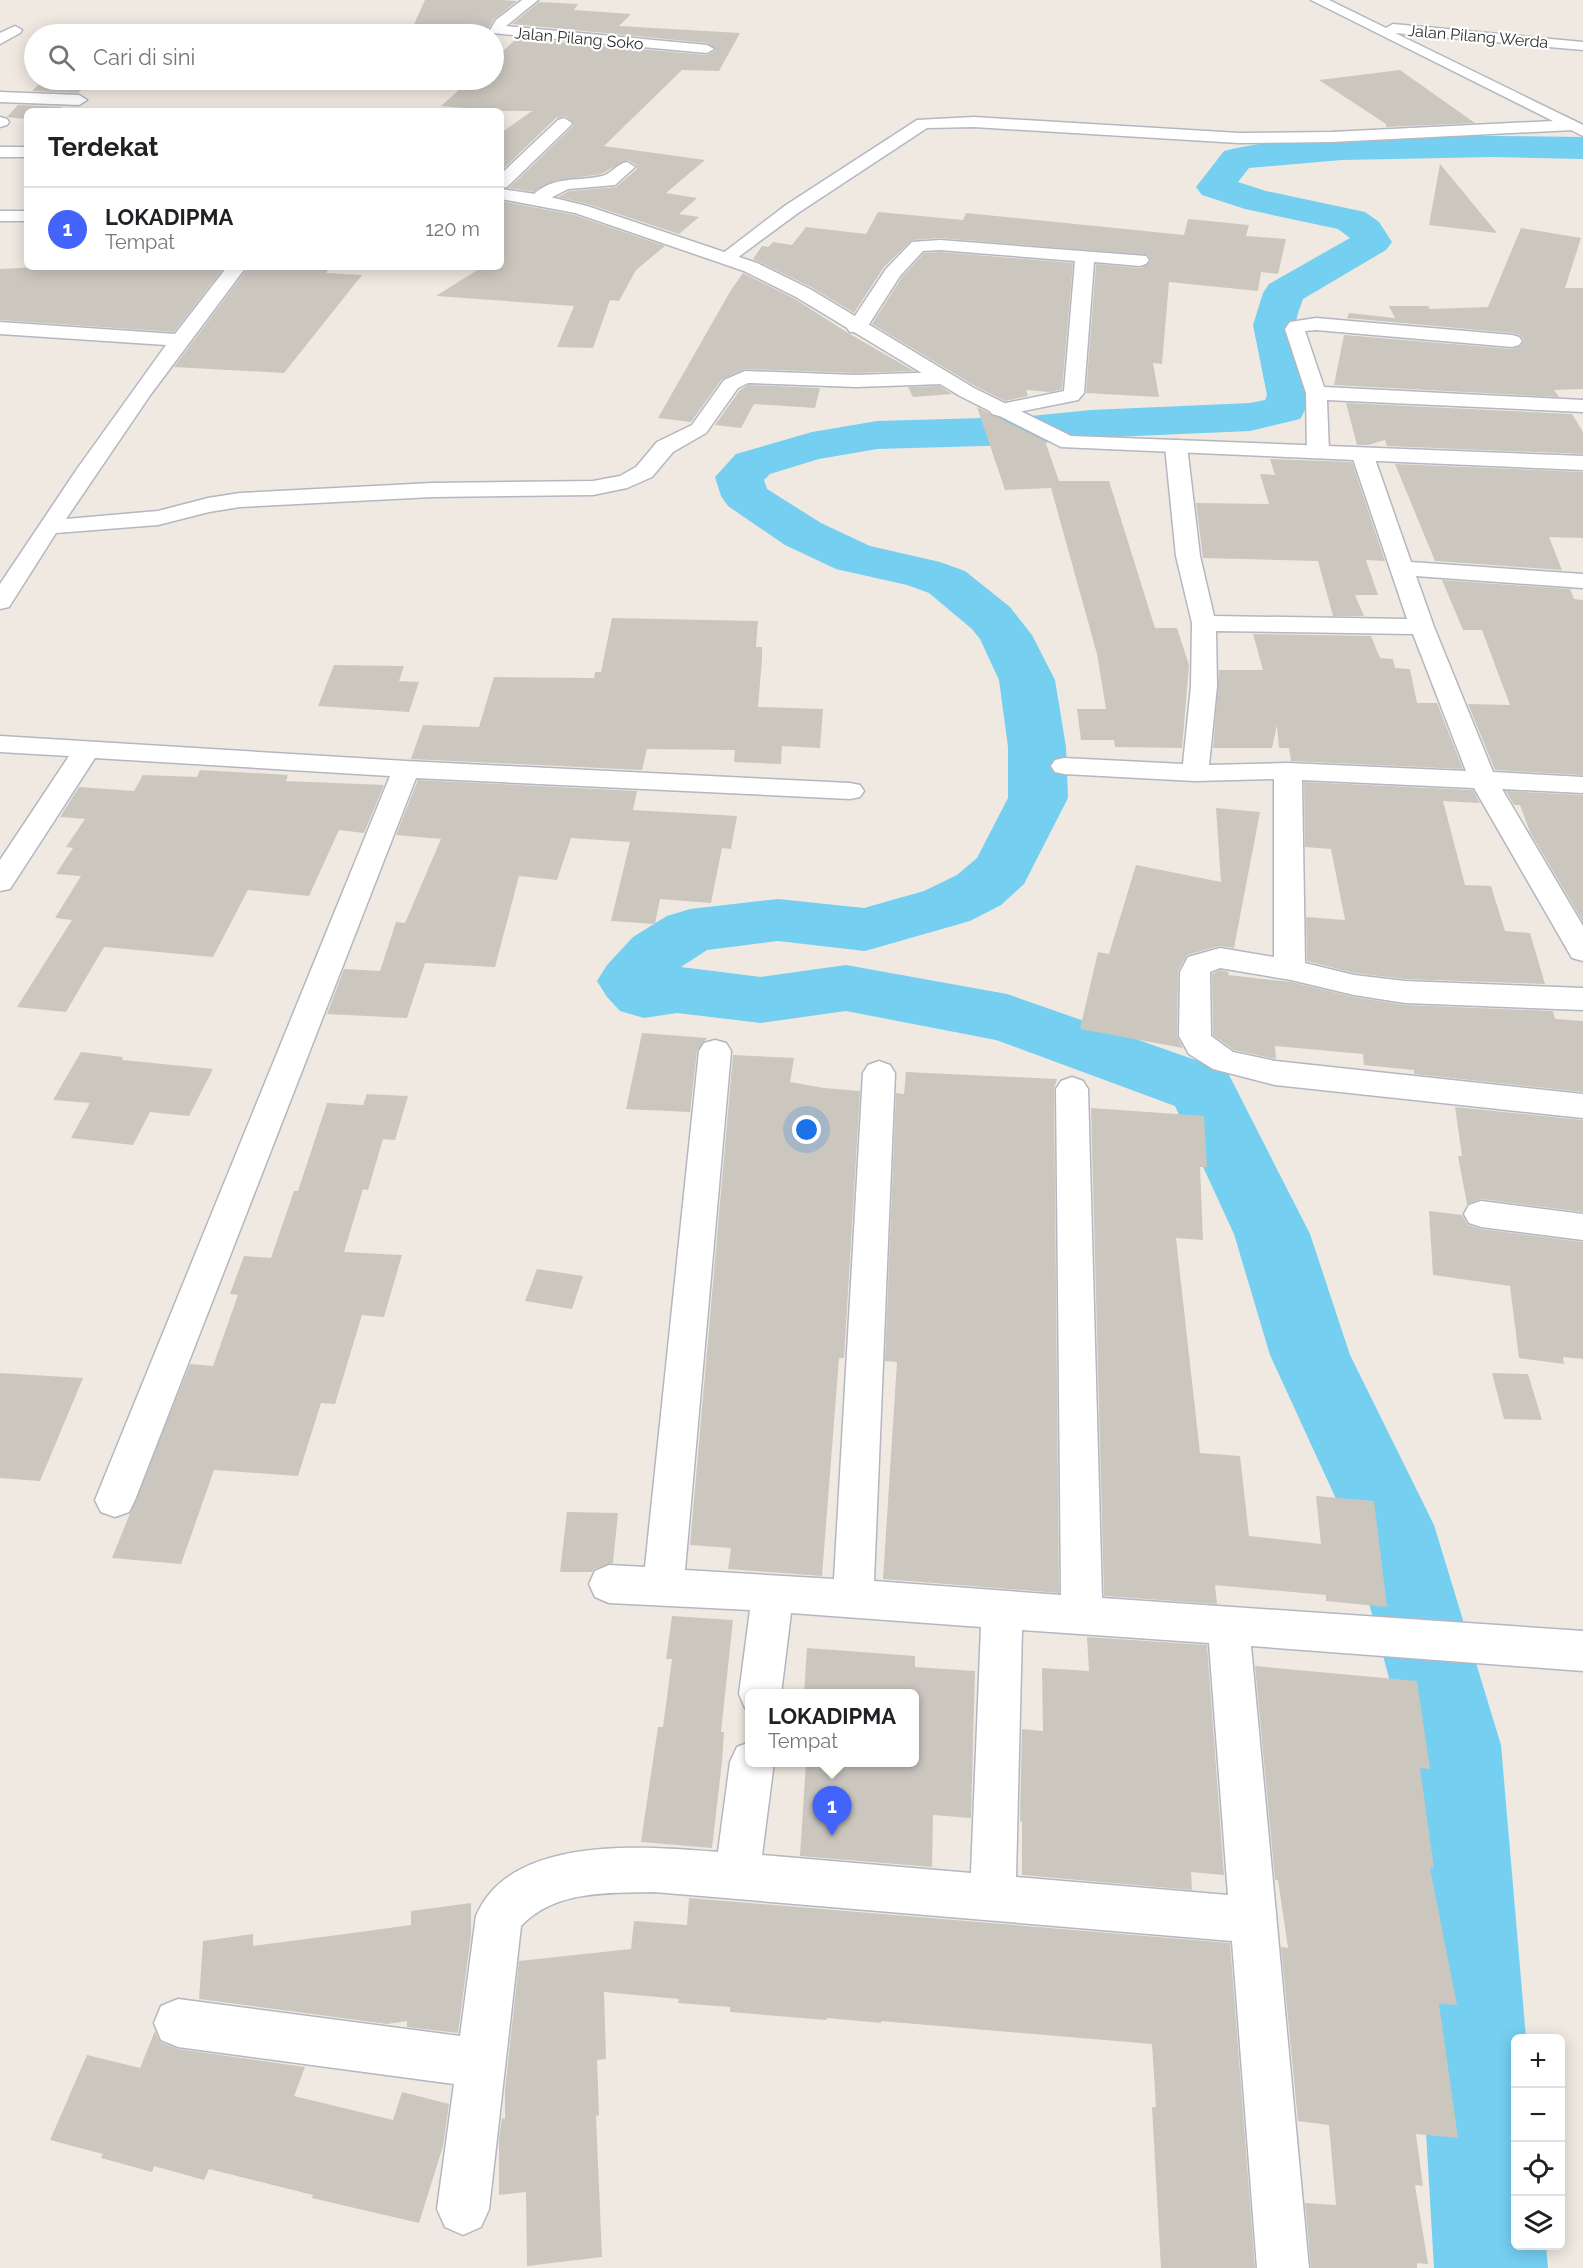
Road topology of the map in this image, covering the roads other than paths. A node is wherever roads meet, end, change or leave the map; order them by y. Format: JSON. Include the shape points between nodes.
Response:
{"nodes":[{"id":1,"x":531,"y":0,"type":"edge"},
{"id":2,"x":1318,"y":0,"type":"edge"},
{"id":3,"x":502,"y":24,"type":"edge"},
{"id":4,"x":1373,"y":26,"type":"junction"},
{"id":5,"x":15,"y":30,"type":"dead end"},
{"id":6,"x":504,"y":31,"type":"edge"},
{"id":7,"x":517,"y":33,"type":"junction"},
{"id":8,"x":0,"y":40,"type":"edge"},
{"id":9,"x":504,"y":45,"type":"edge"},
{"id":10,"x":1583,"y":46,"type":"edge"},
{"id":11,"x":708,"y":49,"type":"dead end"},
{"id":12,"x":0,"y":97,"type":"edge"},
{"id":13,"x":79,"y":100,"type":"dead end"},
{"id":14,"x":564,"y":123,"type":"dead end"},
{"id":15,"x":1578,"y":128,"type":"edge"},
{"id":16,"x":512,"y":150,"type":"dead end"},
{"id":17,"x":0,"y":152,"type":"edge"},
{"id":18,"x":24,"y":152,"type":"edge"},
{"id":19,"x":535,"y":152,"type":"junction"},
{"id":20,"x":627,"y":167,"type":"dead end"},
{"id":21,"x":504,"y":180,"type":"edge"},
{"id":22,"x":504,"y":194,"type":"edge"},
{"id":23,"x":539,"y":199,"type":"junction"},
{"id":24,"x":0,"y":216,"type":"edge"},
{"id":25,"x":24,"y":216,"type":"edge"},
{"id":26,"x":1084,"y":255,"type":"junction"},
{"id":27,"x":727,"y":257,"type":"junction"},
{"id":28,"x":1140,"y":260,"type":"dead end"},
{"id":29,"x":235,"y":270,"type":"edge"},
{"id":30,"x":0,"y":328,"type":"edge"},
{"id":31,"x":857,"y":328,"type":"junction"},
{"id":32,"x":178,"y":340,"type":"junction"},
{"id":33,"x":1512,"y":341,"type":"dead end"},
{"id":34,"x":943,"y":378,"type":"junction"},
{"id":35,"x":1316,"y":393,"type":"junction"},
{"id":36,"x":1583,"y":406,"type":"edge"},
{"id":37,"x":999,"y":410,"type":"junction"},
{"id":38,"x":1176,"y":446,"type":"junction"},
{"id":39,"x":1318,"y":452,"type":"junction"},
{"id":40,"x":1363,"y":456,"type":"junction"},
{"id":41,"x":1583,"y":463,"type":"edge"},
{"id":42,"x":48,"y":527,"type":"junction"},
{"id":43,"x":1402,"y":568,"type":"junction"},
{"id":44,"x":1583,"y":581,"type":"edge"},
{"id":45,"x":0,"y":602,"type":"edge"},
{"id":46,"x":1204,"y":623,"type":"junction"},
{"id":47,"x":1422,"y":627,"type":"junction"},
{"id":48,"x":0,"y":744,"type":"edge"},
{"id":49,"x":87,"y":749,"type":"junction"},
{"id":50,"x":1064,"y":766,"type":"dead end"},
{"id":51,"x":406,"y":769,"type":"junction"},
{"id":52,"x":1288,"y":771,"type":"junction"},
{"id":53,"x":1195,"y":773,"type":"junction"},
{"id":54,"x":1483,"y":780,"type":"junction"},
{"id":55,"x":1583,"y":785,"type":"edge"},
{"id":56,"x":850,"y":791,"type":"dead end"},
{"id":57,"x":0,"y":882,"type":"edge"},
{"id":58,"x":1583,"y":951,"type":"edge"},
{"id":59,"x":1291,"y":970,"type":"junction"},
{"id":60,"x":1583,"y":999,"type":"edge"},
{"id":61,"x":715,"y":1051,"type":"dead end"},
{"id":62,"x":879,"y":1073,"type":"dead end"},
{"id":63,"x":1072,"y":1089,"type":"dead end"},
{"id":64,"x":1583,"y":1106,"type":"edge"},
{"id":65,"x":1481,"y":1214,"type":"dead end"},
{"id":66,"x":1583,"y":1227,"type":"edge"},
{"id":67,"x":115,"y":1500,"type":"dead end"},
{"id":68,"x":609,"y":1584,"type":"dead end"},
{"id":69,"x":663,"y":1586,"type":"junction"},
{"id":70,"x":773,"y":1593,"type":"junction"},
{"id":71,"x":853,"y":1599,"type":"junction"},
{"id":72,"x":1002,"y":1609,"type":"junction"},
{"id":73,"x":1082,"y":1615,"type":"junction"},
{"id":74,"x":1228,"y":1625,"type":"junction"},
{"id":75,"x":1578,"y":1652,"type":"edge"},
{"id":76,"x":761,"y":1689,"type":"edge"},
{"id":77,"x":751,"y":1767,"type":"edge"},
{"id":78,"x":737,"y":1876,"type":"junction"},
{"id":79,"x":993,"y":1899,"type":"junction"},
{"id":80,"x":1253,"y":1920,"type":"junction"},
{"id":81,"x":178,"y":2023,"type":"dead end"},
{"id":82,"x":481,"y":2062,"type":"junction"},
{"id":83,"x":463,"y":2209,"type":"dead end"},
{"id":84,"x":1283,"y":2268,"type":"edge"}],
"edges":[{"from":1,"to":3,"type":"street","name":"Jalan Pilang Soko"},
{"from":2,"to":4,"type":"street"},
{"from":4,"to":10,"type":"street","name":"Jalan Pilang Werda"},
{"from":4,"to":15,"type":"street"},
{"from":5,"to":8,"type":"street"},
{"from":6,"to":7,"type":"street","name":"Jalan Pilang Soko"},
{"from":7,"to":9,"type":"street"},
{"from":7,"to":11,"type":"street","name":"Jalan Pilang Soko"},
{"from":12,"to":13,"type":"street"},
{"from":14,"to":19,"type":"street"},
{"from":15,"to":27,"type":"street","via":[[1239,138],[974,122],[923,123]]},
{"from":16,"to":19,"type":"street"},
{"from":17,"to":18,"type":"street"},
{"from":19,"to":21,"type":"street"},
{"from":20,"to":23,"type":"street","via":[[609,181],[564,184]]},
{"from":22,"to":23,"type":"street"},
{"from":23,"to":27,"type":"street","via":[[579,208]]},
{"from":24,"to":25,"type":"street"},
{"from":26,"to":28,"type":"street"},
{"from":26,"to":31,"type":"street","via":[[918,246],[893,273]]},
{"from":26,"to":37,"type":"street","via":[[1074,393]]},
{"from":27,"to":31,"type":"street","via":[[784,282]]},
{"from":29,"to":32,"type":"street"},
{"from":30,"to":32,"type":"street"},
{"from":31,"to":34,"type":"street"},
{"from":32,"to":42,"type":"street"},
{"from":33,"to":35,"type":"street","via":[[1304,324],[1294,329]]},
{"from":34,"to":37,"type":"street"},
{"from":34,"to":42,"type":"street","via":[[856,381],[745,377],[731,384],[699,429],[665,447],[644,472],[627,481],[592,488],[432,490],[240,500],[158,518]]},
{"from":35,"to":36,"type":"street"},
{"from":35,"to":39,"type":"street"},
{"from":37,"to":38,"type":"street","via":[[1054,437],[1085,444]]},
{"from":38,"to":39,"type":"street"},
{"from":38,"to":46,"type":"street","via":[[1188,556]]},
{"from":39,"to":40,"type":"street"},
{"from":40,"to":41,"type":"street"},
{"from":40,"to":43,"type":"street"},
{"from":42,"to":45,"type":"street"},
{"from":43,"to":44,"type":"street"},
{"from":43,"to":47,"type":"street"},
{"from":46,"to":47,"type":"street"},
{"from":46,"to":53,"type":"street","via":[[1204,686]]},
{"from":47,"to":54,"type":"street"},
{"from":48,"to":49,"type":"street"},
{"from":49,"to":51,"type":"street"},
{"from":49,"to":57,"type":"street"},
{"from":50,"to":53,"type":"street"},
{"from":51,"to":56,"type":"street"},
{"from":51,"to":67,"type":"street"},
{"from":52,"to":53,"type":"street"},
{"from":52,"to":54,"type":"street"},
{"from":52,"to":59,"type":"street"},
{"from":54,"to":55,"type":"street"},
{"from":54,"to":58,"type":"street"},
{"from":59,"to":60,"type":"street","via":[[1405,992]]},
{"from":59,"to":64,"type":"street","via":[[1220,958],[1199,964],[1195,972],[1195,1035],[1200,1046],[1224,1061],[1275,1073]]},
{"from":61,"to":69,"type":"street"},
{"from":62,"to":71,"type":"street"},
{"from":63,"to":73,"type":"street"},
{"from":65,"to":66,"type":"street"},
{"from":68,"to":69,"type":"street"},
{"from":69,"to":70,"type":"street"},
{"from":70,"to":71,"type":"street"},
{"from":70,"to":76,"type":"street"},
{"from":71,"to":72,"type":"street"},
{"from":72,"to":73,"type":"street"},
{"from":72,"to":79,"type":"street"},
{"from":73,"to":74,"type":"street"},
{"from":74,"to":75,"type":"street"},
{"from":74,"to":80,"type":"street"},
{"from":77,"to":78,"type":"street"},
{"from":78,"to":79,"type":"street"},
{"from":78,"to":82,"type":"street","via":[[654,1869],[590,1872],[537,1885],[509,1903],[499,1916]]},
{"from":79,"to":80,"type":"street"},
{"from":80,"to":84,"type":"street"},
{"from":81,"to":82,"type":"street"},
{"from":82,"to":83,"type":"street"}]}
